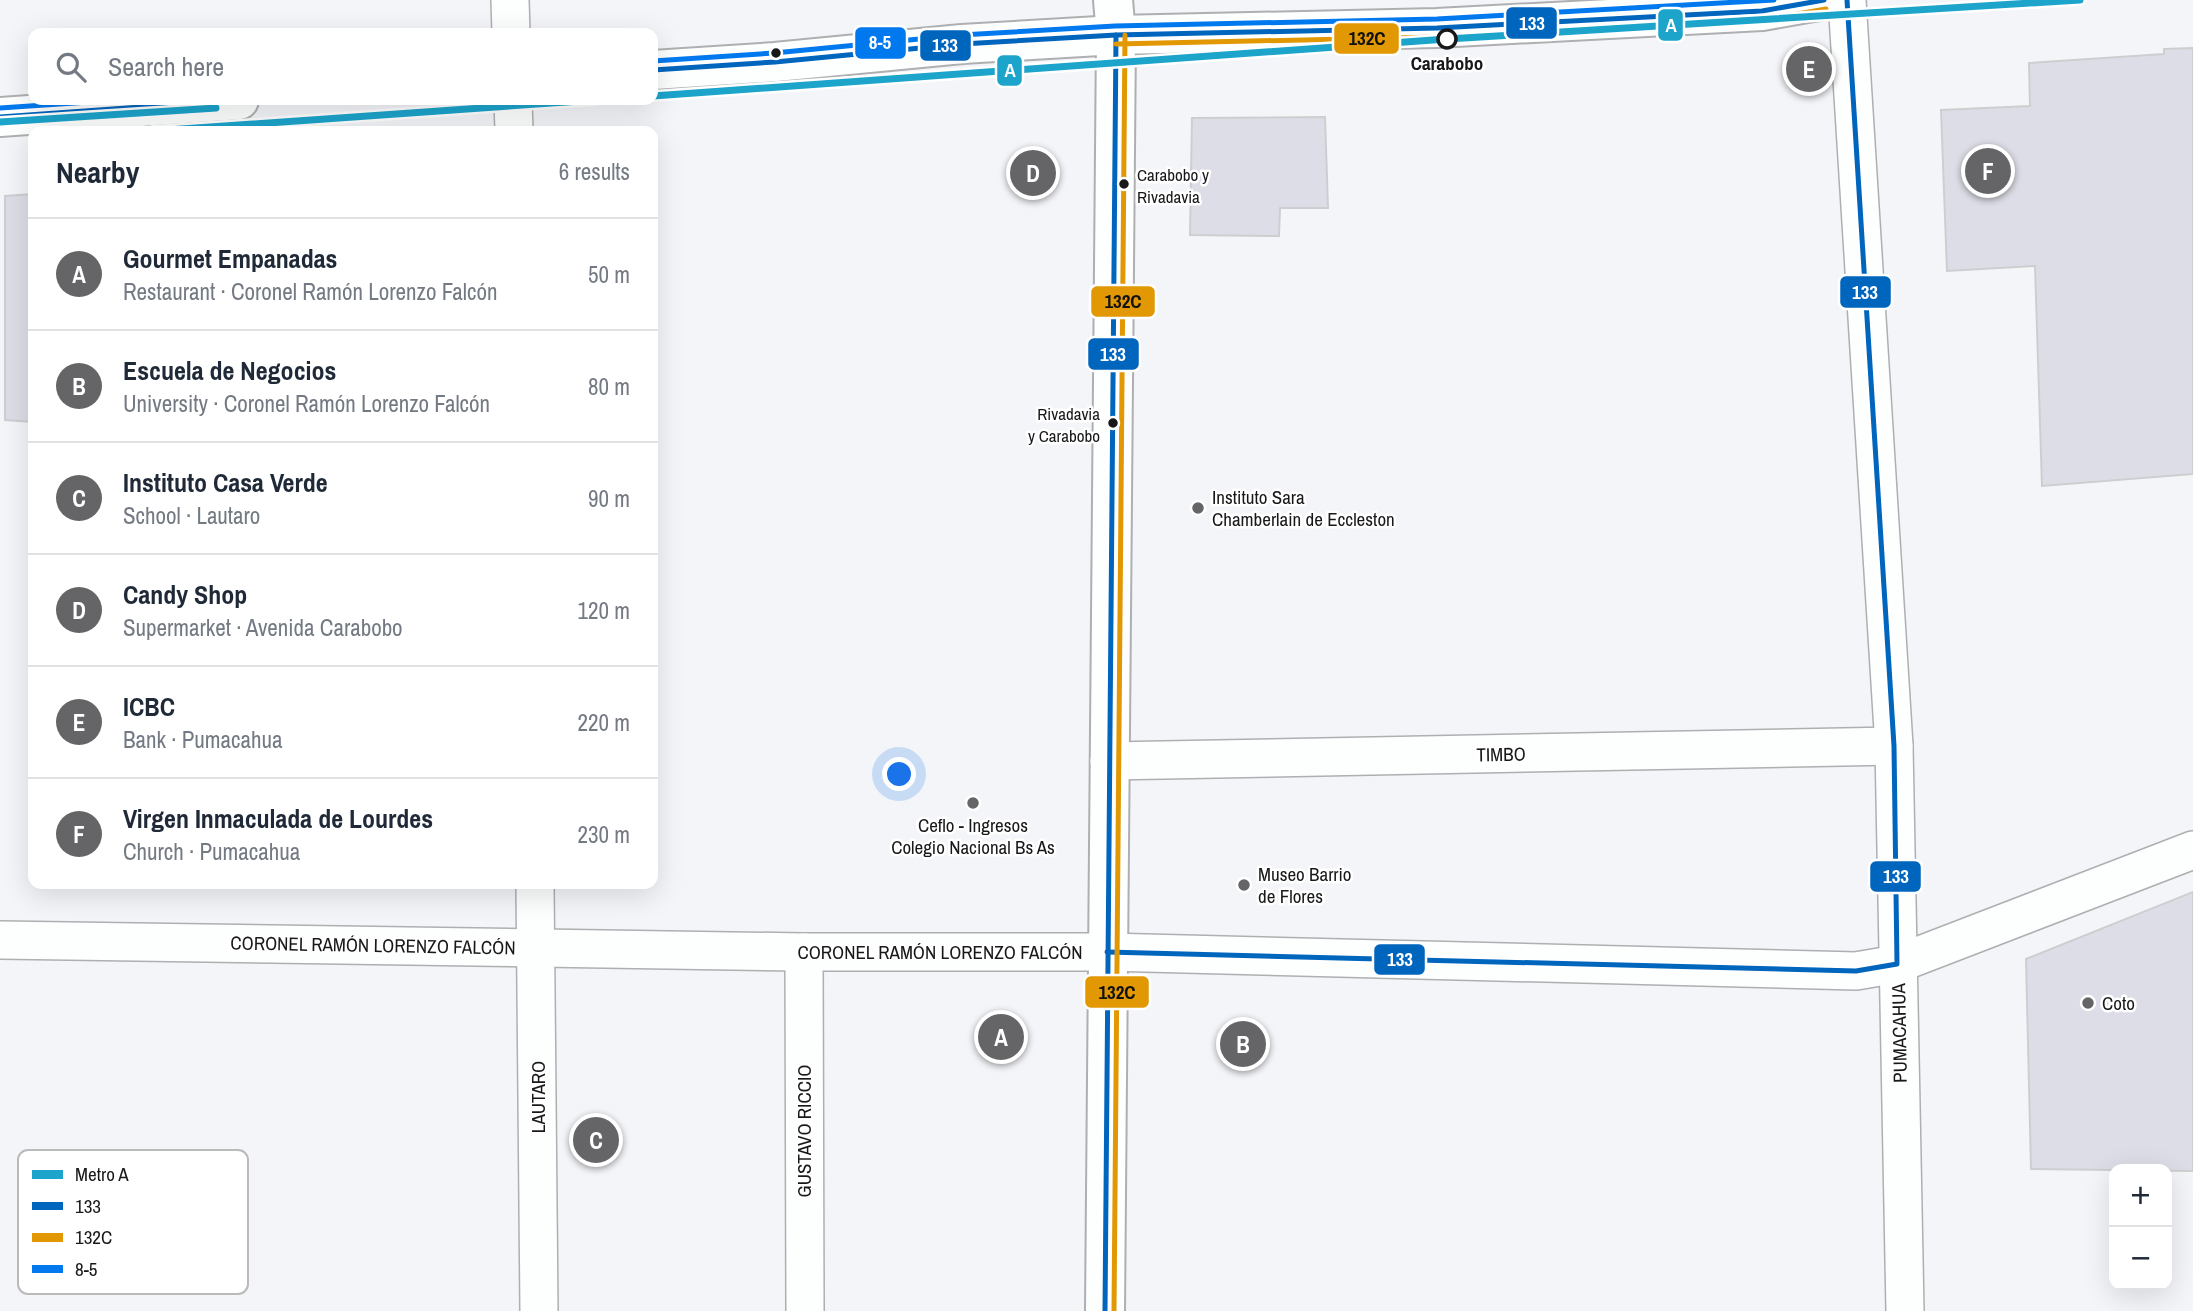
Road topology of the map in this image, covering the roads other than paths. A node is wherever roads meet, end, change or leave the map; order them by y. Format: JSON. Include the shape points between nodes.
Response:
{"nodes":[{"id":1,"x":510,"y":0,"type":"edge"},
{"id":2,"x":1824,"y":0,"type":"edge"},
{"id":3,"x":1847,"y":0,"type":"edge"},
{"id":4,"x":1114,"y":18,"type":"edge"},
{"id":5,"x":511,"y":28,"type":"edge"},
{"id":6,"x":658,"y":70,"type":"edge"},
{"id":7,"x":169,"y":105,"type":"edge"},
{"id":8,"x":513,"y":105,"type":"edge"},
{"id":9,"x":0,"y":117,"type":"edge"},
{"id":10,"x":514,"y":126,"type":"edge"},
{"id":11,"x":1894,"y":746,"type":"junction"},
{"id":12,"x":1109,"y":761,"type":"junction"},
{"id":13,"x":2193,"y":850,"type":"edge"},
{"id":14,"x":535,"y":889,"type":"edge"},
{"id":15,"x":0,"y":940,"type":"edge"},
{"id":16,"x":537,"y":948,"type":"junction"},
{"id":17,"x":804,"y":952,"type":"junction"},
{"id":18,"x":1107,"y":952,"type":"junction"},
{"id":19,"x":1897,"y":964,"type":"junction"},
{"id":20,"x":539,"y":1311,"type":"edge"},
{"id":21,"x":805,"y":1311,"type":"edge"},
{"id":22,"x":1105,"y":1311,"type":"edge"},
{"id":23,"x":1905,"y":1311,"type":"edge"}],
"edges":[{"from":1,"to":5,"type":"street"},
{"from":2,"to":4,"type":"main road","via":[[1762,11],[1437,28]]},
{"from":3,"to":11,"type":"street","name":"PUMACAHUA"},
{"from":4,"to":6,"type":"main road","via":[[962,44]]},
{"from":4,"to":12,"type":"main road"},
{"from":7,"to":9,"type":"main road"},
{"from":8,"to":10,"type":"street"},
{"from":11,"to":12,"type":"street","name":"TIMBO"},
{"from":11,"to":19,"type":"street","name":"PUMACAHUA"},
{"from":12,"to":18,"type":"main road"},
{"from":13,"to":19,"type":"street","name":"CORONEL RAMÓN LORENZO FALCÓN"},
{"from":14,"to":16,"type":"street","name":"LAUTARO"},
{"from":15,"to":16,"type":"street","name":"CORONEL RAMÓN LORENZO FALCÓN"},
{"from":16,"to":17,"type":"street","name":"CORONEL RAMÓN LORENZO FALCÓN"},
{"from":16,"to":20,"type":"street","name":"LAUTARO"},
{"from":17,"to":18,"type":"street","name":"CORONEL RAMÓN LORENZO FALCÓN"},
{"from":17,"to":21,"type":"street","name":"GUSTAVO RICCIO"},
{"from":18,"to":19,"type":"street","name":"CORONEL RAMÓN LORENZO FALCÓN","via":[[1856,971]]},
{"from":18,"to":22,"type":"main road"},
{"from":19,"to":23,"type":"street","name":"PUMACAHUA"}]}
